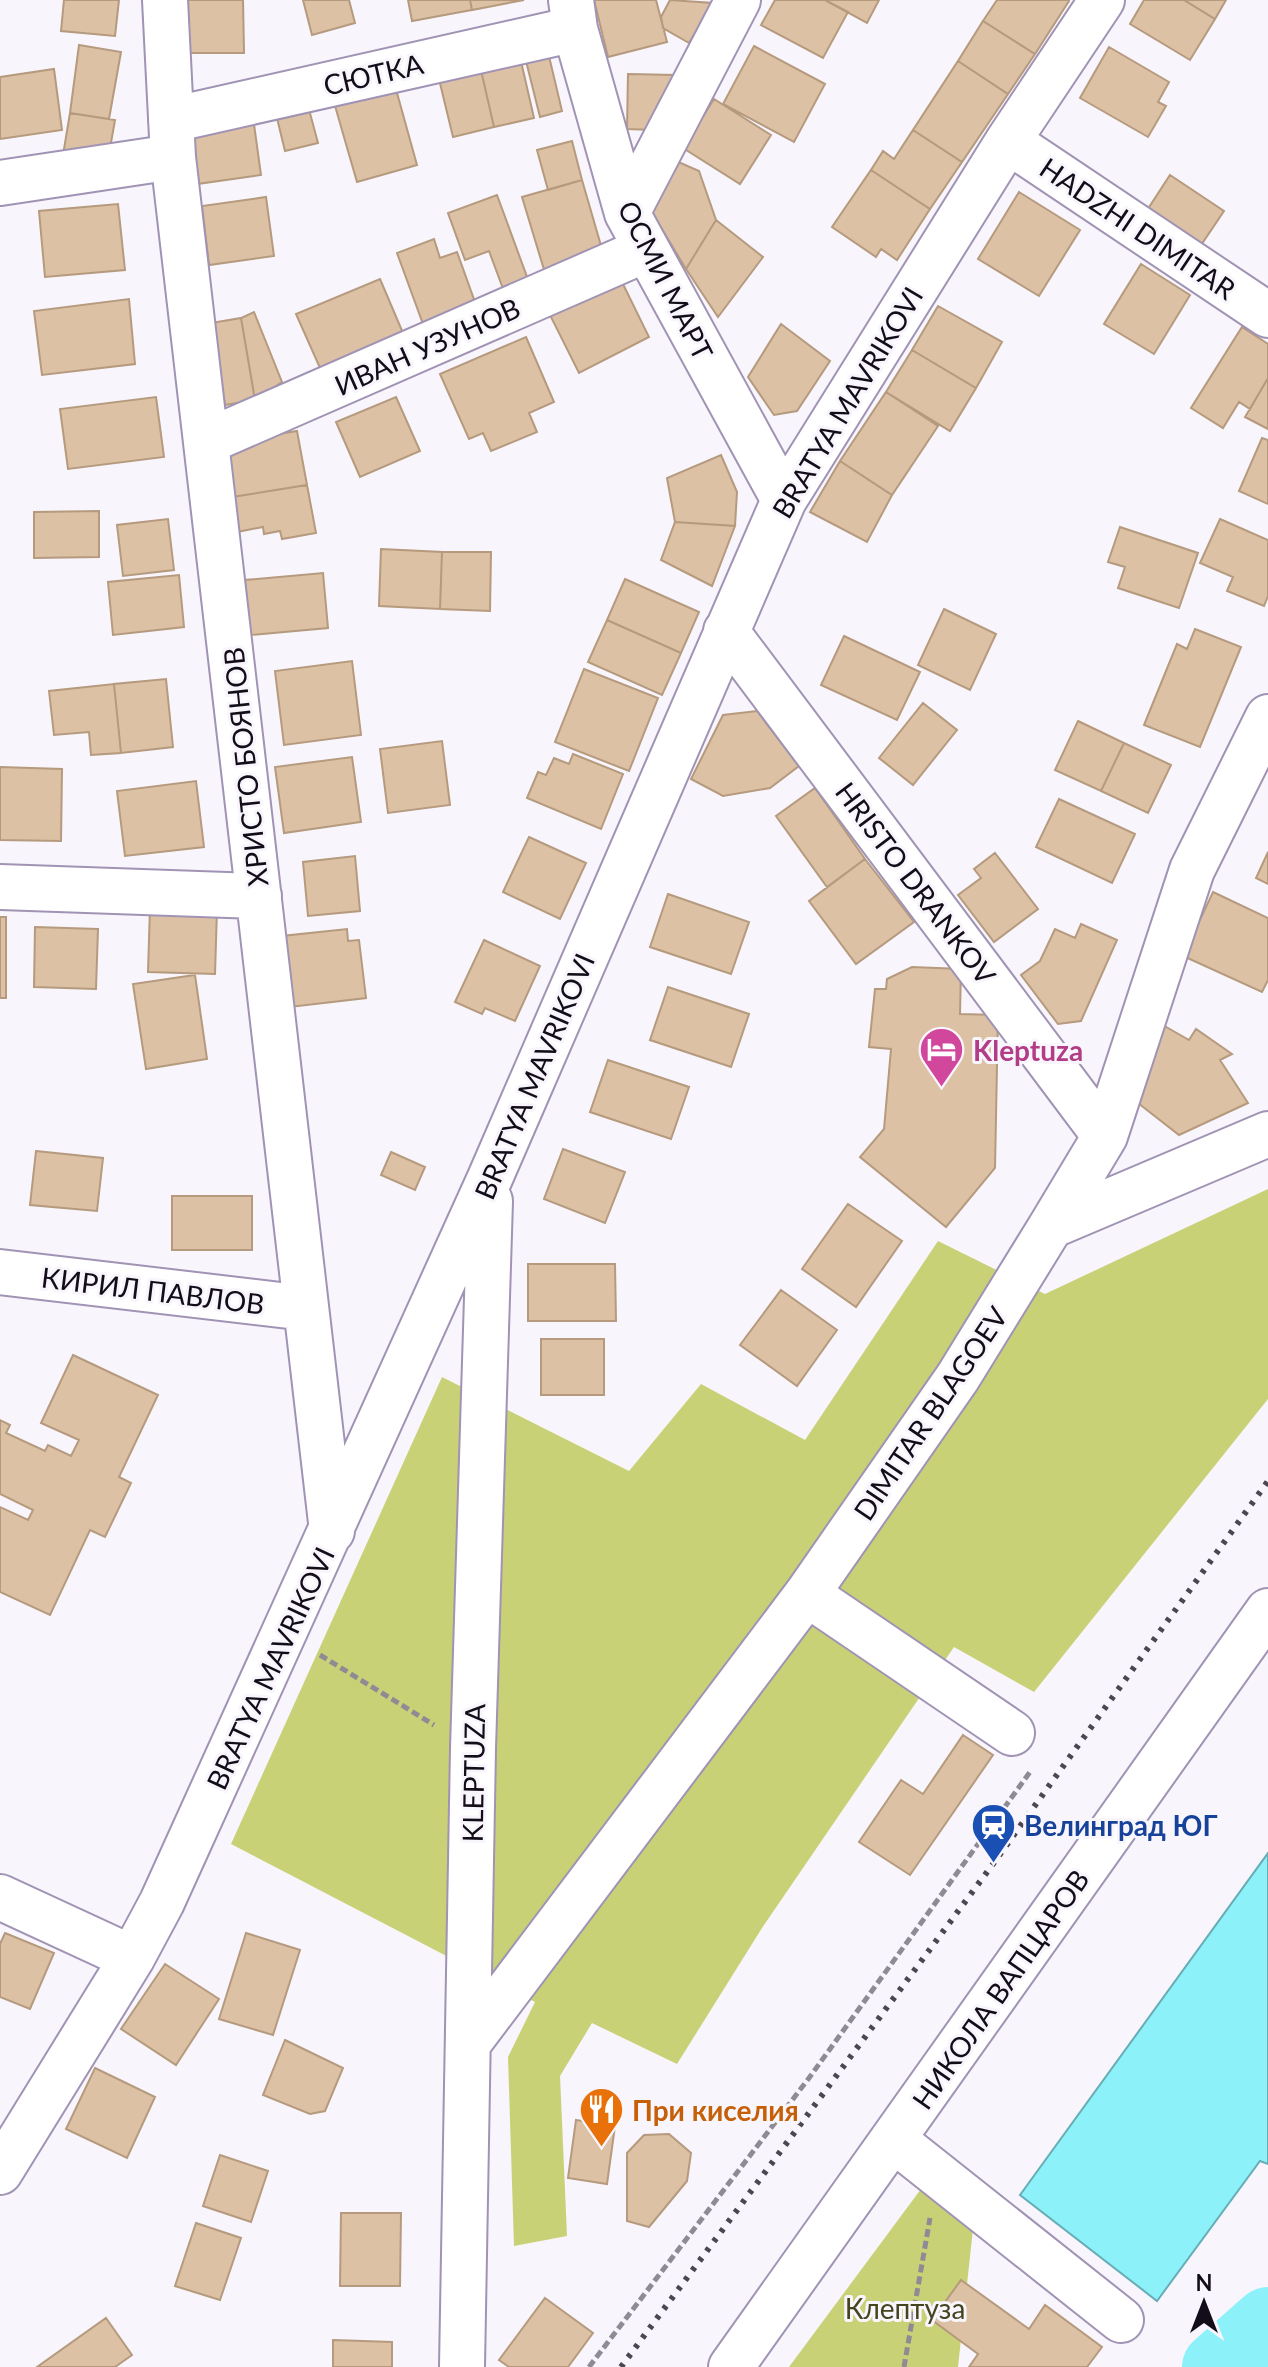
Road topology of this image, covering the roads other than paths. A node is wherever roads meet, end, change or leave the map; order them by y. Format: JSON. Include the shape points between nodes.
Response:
{"nodes":[{"id":1,"x":165,"y":0,"type":"edge"},
{"id":2,"x":738,"y":0,"type":"edge"},
{"id":3,"x":1102,"y":0,"type":"edge"},
{"id":4,"x":573,"y":14,"type":"edge"},
{"id":5,"x":172,"y":138,"type":"junction"},
{"id":6,"x":1008,"y":141,"type":"junction"},
{"id":7,"x":0,"y":183,"type":"edge"},
{"id":8,"x":636,"y":232,"type":"junction"},
{"id":9,"x":1268,"y":315,"type":"edge"},
{"id":10,"x":208,"y":441,"type":"junction"},
{"id":11,"x":784,"y":500,"type":"junction"},
{"id":12,"x":726,"y":631,"type":"junction"},
{"id":13,"x":1268,"y":717,"type":"edge"},
{"id":14,"x":0,"y":887,"type":"edge"},
{"id":15,"x":259,"y":896,"type":"junction"},
{"id":16,"x":1268,"y":1134,"type":"edge"},
{"id":17,"x":1105,"y":1136,"type":"junction"},
{"id":18,"x":490,"y":1178,"type":"junction"},
{"id":19,"x":1051,"y":1226,"type":"junction"},
{"id":20,"x":0,"y":1272,"type":"edge"},
{"id":21,"x":306,"y":1308,"type":"junction"},
{"id":22,"x":332,"y":1533,"type":"junction"},
{"id":23,"x":807,"y":1594,"type":"junction"},
{"id":24,"x":1268,"y":1611,"type":"edge"},
{"id":25,"x":1012,"y":1733,"type":"road end"},
{"id":26,"x":0,"y":1897,"type":"edge"},
{"id":27,"x":132,"y":1958,"type":"junction"},
{"id":28,"x":470,"y":2041,"type":"junction"},
{"id":29,"x":894,"y":2140,"type":"junction"},
{"id":30,"x":0,"y":2172,"type":"edge"},
{"id":31,"x":1121,"y":2320,"type":"dead end"},
{"id":32,"x":462,"y":2367,"type":"edge"},
{"id":33,"x":731,"y":2367,"type":"edge"}],
"edges":[{"from":1,"to":5,"type":"street","name":"ХРИСТО БОЯНОВ"},
{"from":2,"to":8,"type":"street"},
{"from":3,"to":6,"type":"street","name":"BRATYA MAVRIKOVI"},
{"from":4,"to":5,"type":"street","name":"СЮТКА"},
{"from":4,"to":8,"type":"street","name":"ОСМИ МАРТ"},
{"from":5,"to":7,"type":"street","name":"СЮТКА"},
{"from":5,"to":10,"type":"street","name":"ХРИСТО БОЯНОВ"},
{"from":6,"to":9,"type":"street","name":"HADZHI DIMITAR"},
{"from":6,"to":11,"type":"street","name":"BRATYA MAVRIKOVI"},
{"from":8,"to":10,"type":"street","name":"ИВАН УЗУНОВ"},
{"from":8,"to":11,"type":"street","name":"ОСМИ МАРТ"},
{"from":10,"to":15,"type":"street","name":"ХРИСТО БОЯНОВ"},
{"from":11,"to":12,"type":"street","name":"BRATYA MAVRIKOVI"},
{"from":12,"to":17,"type":"street","name":"HRISTO DRANKOV"},
{"from":12,"to":18,"type":"street","name":"BRATYA MAVRIKOVI"},
{"from":13,"to":17,"type":"street","name":"DIMITAR BLAGOEV","via":[[1192,870]]},
{"from":14,"to":15,"type":"street"},
{"from":15,"to":21,"type":"street","name":"ХРИСТО БОЯНОВ"},
{"from":16,"to":19,"type":"street"},
{"from":17,"to":19,"type":"street","name":"DIMITAR BLAGOEV"},
{"from":18,"to":22,"type":"street","name":"BRATYA MAVRIKOVI"},
{"from":18,"to":28,"type":"street","name":"KLEPTUZA"},
{"from":19,"to":23,"type":"street","name":"DIMITAR BLAGOEV","via":[[958,1377]]},
{"from":20,"to":21,"type":"street","name":"КИРИЛ ПАВЛОВ"},
{"from":21,"to":22,"type":"street","name":"ХРИСТО БОЯНОВ"},
{"from":22,"to":27,"type":"street","name":"BRATYA MAVRIKOVI"},
{"from":23,"to":25,"type":"street"},
{"from":23,"to":28,"type":"street","name":"DIMITAR BLAGOEV"},
{"from":24,"to":29,"type":"street","name":"НИКОЛА ВАПЦАРОВ"},
{"from":26,"to":27,"type":"street"},
{"from":27,"to":30,"type":"street","name":"BRATYA MAVRIKOVI"},
{"from":28,"to":32,"type":"street","name":"KLEPTUZA"},
{"from":29,"to":31,"type":"street"},
{"from":29,"to":33,"type":"street","name":"НИКОЛА ВАПЦАРОВ"}]}
